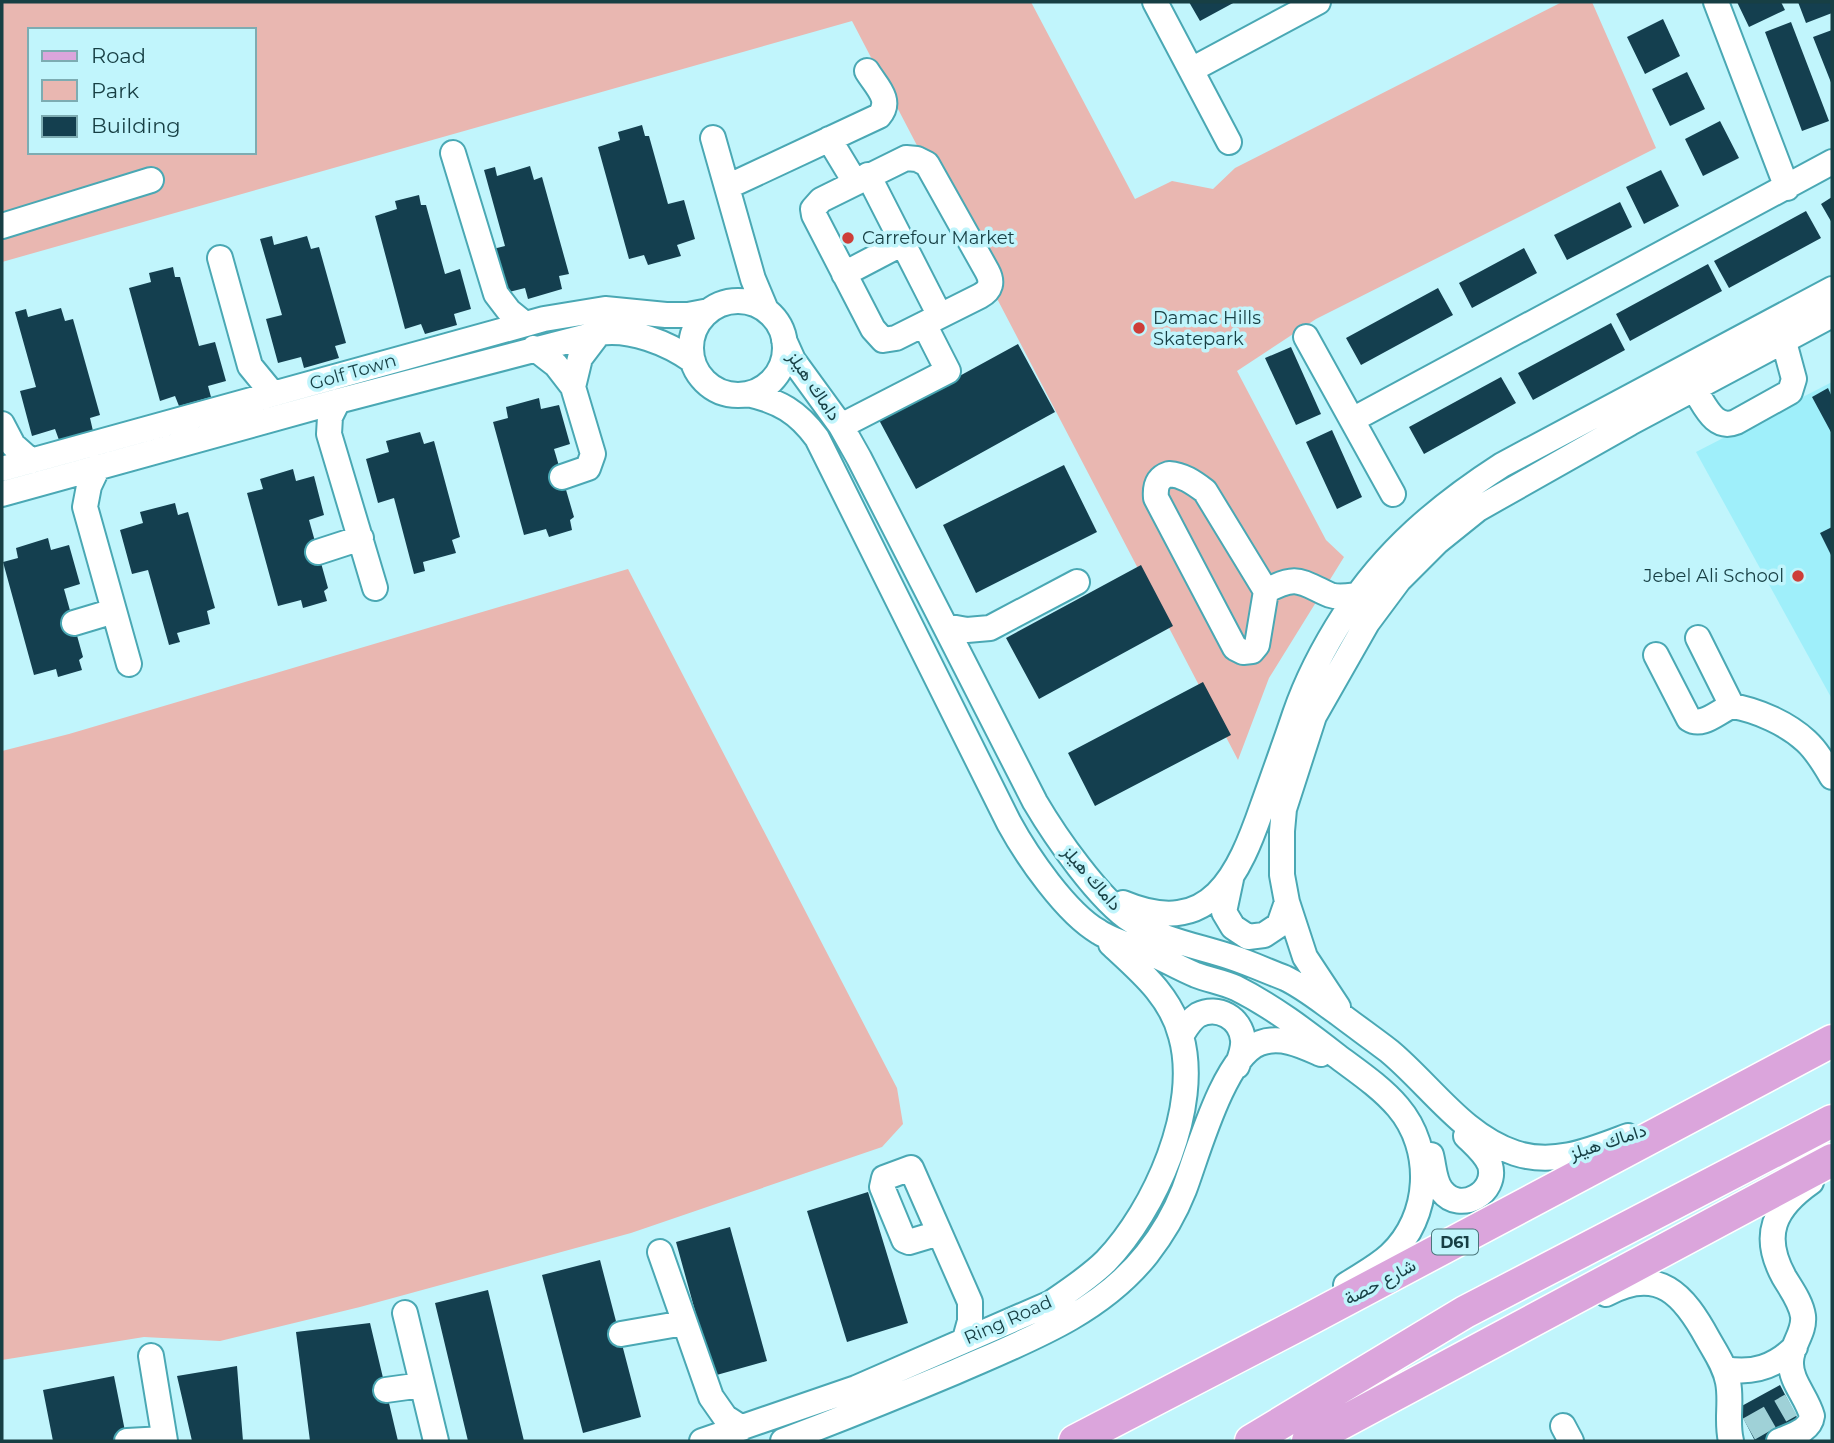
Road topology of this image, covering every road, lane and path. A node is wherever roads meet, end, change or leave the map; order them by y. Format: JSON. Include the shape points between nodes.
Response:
{"nodes":[{"id":1,"x":1155,"y":2,"type":"edge"},
{"id":2,"x":1318,"y":2,"type":"edge"},
{"id":3,"x":1716,"y":2,"type":"edge"},
{"id":4,"x":1191,"y":70,"type":"junction"},
{"id":5,"x":871,"y":78,"type":"dead end"},
{"id":6,"x":713,"y":138,"type":"dead end"},
{"id":7,"x":830,"y":139,"type":"junction"},
{"id":8,"x":1229,"y":142,"type":"dead end"},
{"id":9,"x":453,"y":153,"type":"dead end"},
{"id":10,"x":1832,"y":162,"type":"edge"},
{"id":11,"x":862,"y":178,"type":"junction"},
{"id":12,"x":151,"y":180,"type":"dead end"},
{"id":13,"x":727,"y":187,"type":"junction"},
{"id":14,"x":1787,"y":188,"type":"junction"},
{"id":15,"x":2,"y":226,"type":"edge"},
{"id":16,"x":903,"y":243,"type":"junction"},
{"id":17,"x":745,"y":246,"type":"junction"},
{"id":18,"x":220,"y":258,"type":"dead end"},
{"id":19,"x":844,"y":274,"type":"junction"},
{"id":20,"x":1832,"y":289,"type":"edge"},
{"id":21,"x":496,"y":294,"type":"junction"},
{"id":22,"x":718,"y":306,"type":"junction"},
{"id":23,"x":766,"y":310,"type":"junction"},
{"id":24,"x":1832,"y":315,"type":"edge"},
{"id":25,"x":932,"y":320,"type":"junction"},
{"id":26,"x":525,"y":324,"type":"junction"},
{"id":27,"x":599,"y":333,"type":"junction"},
{"id":28,"x":487,"y":335,"type":"junction"},
{"id":29,"x":1306,"y":337,"type":"dead end"},
{"id":30,"x":784,"y":340,"type":"junction"},
{"id":31,"x":1784,"y":341,"type":"junction"},
{"id":32,"x":534,"y":348,"type":"junction"},
{"id":33,"x":693,"y":361,"type":"junction"},
{"id":34,"x":250,"y":366,"type":"junction"},
{"id":35,"x":573,"y":387,"type":"junction"},
{"id":36,"x":1694,"y":389,"type":"junction"},
{"id":37,"x":274,"y":394,"type":"junction"},
{"id":38,"x":748,"y":394,"type":"junction"},
{"id":39,"x":338,"y":401,"type":"junction"},
{"id":40,"x":244,"y":402,"type":"junction"},
{"id":41,"x":298,"y":412,"type":"junction"},
{"id":42,"x":1352,"y":420,"type":"junction"},
{"id":43,"x":841,"y":426,"type":"junction"},
{"id":44,"x":3,"y":434,"type":"edge"},
{"id":45,"x":329,"y":434,"type":"junction"},
{"id":46,"x":31,"y":461,"type":"junction"},
{"id":47,"x":98,"y":467,"type":"junction"},
{"id":48,"x":2,"y":469,"type":"edge"},
{"id":49,"x":562,"y":477,"type":"dead end"},
{"id":50,"x":55,"y":479,"type":"junction"},
{"id":51,"x":2,"y":494,"type":"edge"},
{"id":52,"x":1393,"y":494,"type":"dead end"},
{"id":53,"x":85,"y":507,"type":"junction"},
{"id":54,"x":360,"y":538,"type":"junction"},
{"id":55,"x":318,"y":552,"type":"dead end"},
{"id":56,"x":1077,"y":582,"type":"dead end"},
{"id":57,"x":375,"y":588,"type":"dead end"},
{"id":58,"x":1266,"y":591,"type":"junction"},
{"id":59,"x":1358,"y":595,"type":"junction"},
{"id":60,"x":1332,"y":596,"type":"junction"},
{"id":61,"x":114,"y":611,"type":"junction"},
{"id":62,"x":74,"y":623,"type":"dead end"},
{"id":63,"x":1338,"y":625,"type":"junction"},
{"id":64,"x":945,"y":626,"type":"junction"},
{"id":65,"x":989,"y":628,"type":"junction"},
{"id":66,"x":1698,"y":638,"type":"dead end"},
{"id":67,"x":1656,"y":655,"type":"dead end"},
{"id":68,"x":129,"y":664,"type":"dead end"},
{"id":69,"x":966,"y":667,"type":"junction"},
{"id":70,"x":1732,"y":706,"type":"junction"},
{"id":71,"x":1832,"y":777,"type":"edge"},
{"id":72,"x":1231,"y":878,"type":"junction"},
{"id":73,"x":1103,"y":895,"type":"junction"},
{"id":74,"x":1287,"y":902,"type":"junction"},
{"id":75,"x":1098,"y":932,"type":"junction"},
{"id":76,"x":1346,"y":1020,"type":"junction"},
{"id":77,"x":1181,"y":1036,"type":"junction"},
{"id":78,"x":1832,"y":1041,"type":"edge"},
{"id":79,"x":1349,"y":1065,"type":"junction"},
{"id":80,"x":1237,"y":1067,"type":"junction"},
{"id":81,"x":1435,"y":1094,"type":"junction"},
{"id":82,"x":1700,"y":1112,"type":"junction"},
{"id":83,"x":1406,"y":1118,"type":"junction"},
{"id":84,"x":1832,"y":1121,"type":"edge"},
{"id":85,"x":1832,"y":1162,"type":"edge"},
{"id":86,"x":939,"y":1233,"type":"junction"},
{"id":87,"x":660,"y":1252,"type":"dead end"},
{"id":88,"x":971,"y":1302,"type":"junction"},
{"id":89,"x":405,"y":1313,"type":"dead end"},
{"id":90,"x":1013,"y":1320,"type":"junction"},
{"id":91,"x":684,"y":1323,"type":"junction"},
{"id":92,"x":1303,"y":1323,"type":"junction"},
{"id":93,"x":621,"y":1334,"type":"dead end"},
{"id":94,"x":1507,"y":1336,"type":"junction"},
{"id":95,"x":965,"y":1339,"type":"junction"},
{"id":96,"x":1795,"y":1347,"type":"junction"},
{"id":97,"x":151,"y":1356,"type":"dead end"},
{"id":98,"x":1725,"y":1369,"type":"junction"},
{"id":99,"x":422,"y":1385,"type":"junction"},
{"id":100,"x":386,"y":1390,"type":"dead end"},
{"id":101,"x":711,"y":1397,"type":"junction"},
{"id":102,"x":742,"y":1428,"type":"junction"},
{"id":103,"x":1737,"y":1436,"type":"edge"},
{"id":104,"x":164,"y":1440,"type":"edge"},
{"id":105,"x":127,"y":1441,"type":"edge"},
{"id":106,"x":436,"y":1441,"type":"edge"},
{"id":107,"x":704,"y":1441,"type":"edge"},
{"id":108,"x":783,"y":1441,"type":"edge"},
{"id":109,"x":1075,"y":1441,"type":"edge"},
{"id":110,"x":1251,"y":1441,"type":"edge"},
{"id":111,"x":1308,"y":1441,"type":"edge"},
{"id":112,"x":1779,"y":1441,"type":"edge"}],
"edges":[{"from":1,"to":4,"type":"street"},
{"from":2,"to":4,"type":"street"},
{"from":3,"to":14,"type":"street"},
{"from":4,"to":8,"type":"street"},
{"from":5,"to":7,"type":"street","via":[[884,97],[884,110]]},
{"from":6,"to":13,"type":"street"},
{"from":7,"to":11,"type":"street"},
{"from":7,"to":13,"type":"street"},
{"from":9,"to":21,"type":"street"},
{"from":10,"to":14,"type":"street"},
{"from":11,"to":16,"type":"street"},
{"from":11,"to":19,"type":"street","via":[[813,209]]},
{"from":11,"to":25,"type":"street","via":[[906,158],[927,164],[991,278],[986,292]]},
{"from":12,"to":15,"type":"street"},
{"from":13,"to":17,"type":"street"},
{"from":14,"to":42,"type":"street"},
{"from":16,"to":19,"type":"street"},
{"from":16,"to":25,"type":"street"},
{"from":17,"to":22,"type":"street","via":[[738,275]]},
{"from":17,"to":23,"type":"street"},
{"from":18,"to":34,"type":"street"},
{"from":19,"to":25,"type":"street","via":[[883,340],[890,341]]},
{"from":20,"to":59,"type":"street","via":[[1502,465],[1457,494],[1415,529]]},
{"from":21,"to":26,"type":"street"},
{"from":21,"to":28,"type":"street"},
{"from":22,"to":23,"type":"street","via":[[740,300]]},
{"from":22,"to":26,"type":"street","name":"Golf Town","via":[[688,315],[589,310]]},
{"from":22,"to":33,"type":"street","via":[[694,333]]},
{"from":23,"to":30,"type":"street","via":[[781,328]]},
{"from":24,"to":31,"type":"street"},
{"from":25,"to":43,"type":"street","via":[[948,371]]},
{"from":26,"to":28,"type":"street","name":"Golf Town"},
{"from":27,"to":32,"type":"street","name":"Golf Town"},
{"from":27,"to":33,"type":"street","name":"Golf Town","via":[[652,340]]},
{"from":27,"to":35,"type":"street","via":[[580,358]]},
{"from":28,"to":37,"type":"street","name":"Golf Town"},
{"from":29,"to":42,"type":"street"},
{"from":30,"to":38,"type":"street","via":[[784,358],[777,374]]},
{"from":30,"to":43,"type":"street","name":"داماك هيلز","via":[[793,360]]},
{"from":31,"to":36,"type":"street"},
{"from":31,"to":36,"type":"street","via":[[1793,386],[1737,422],[1729,425],[1715,420]]},
{"from":32,"to":35,"type":"street","via":[[556,365]]},
{"from":32,"to":39,"type":"street","name":"Golf Town"},
{"from":33,"to":38,"type":"street","via":[[714,388]]},
{"from":34,"to":37,"type":"street"},
{"from":34,"to":40,"type":"street"},
{"from":35,"to":49,"type":"street","via":[[593,459],[584,471]]},
{"from":36,"to":74,"type":"street","via":[[1478,509],[1399,580],[1367,623],[1314,716],[1284,809],[1282,875]]},
{"from":37,"to":40,"type":"street","name":"Golf Town"},
{"from":38,"to":75,"type":"street","name":"داماك هيلز","via":[[788,407],[817,438],[1024,850],[1069,906]]},
{"from":39,"to":41,"type":"street","name":"Golf Town"},
{"from":39,"to":45,"type":"street","via":[[330,417]]},
{"from":40,"to":46,"type":"street","name":"Golf Town"},
{"from":41,"to":45,"type":"street"},
{"from":41,"to":47,"type":"street","name":"Golf Town"},
{"from":42,"to":52,"type":"street"},
{"from":43,"to":64,"type":"street","name":"داماك هيلز"},
{"from":44,"to":46,"type":"street"},
{"from":45,"to":54,"type":"street"},
{"from":46,"to":48,"type":"street","name":"Golf Town"},
{"from":47,"to":50,"type":"street","name":"Golf Town"},
{"from":47,"to":53,"type":"street"},
{"from":50,"to":51,"type":"street","name":"Golf Town"},
{"from":50,"to":53,"type":"street"},
{"from":53,"to":61,"type":"street"},
{"from":54,"to":55,"type":"street"},
{"from":54,"to":57,"type":"street"},
{"from":56,"to":65,"type":"street"},
{"from":58,"to":58,"type":"street","via":[[1205,491],[1177,474],[1163,476],[1156,498],[1235,648],[1243,652],[1257,645]]},
{"from":58,"to":60,"type":"street","via":[[1292,581]]},
{"from":59,"to":60,"type":"street"},
{"from":59,"to":63,"type":"street"},
{"from":60,"to":63,"type":"street"},
{"from":61,"to":62,"type":"street"},
{"from":61,"to":68,"type":"street"},
{"from":63,"to":72,"type":"street","via":[[1318,660],[1258,824]]},
{"from":64,"to":65,"type":"street"},
{"from":64,"to":69,"type":"street","name":"داماك هيلز"},
{"from":65,"to":69,"type":"street"},
{"from":66,"to":70,"type":"street"},
{"from":67,"to":70,"type":"street","via":[[1689,719],[1701,722]]},
{"from":69,"to":73,"type":"street","name":"داماك هيلز","via":[[1035,802]]},
{"from":70,"to":71,"type":"street","via":[[1795,732],[1808,742]]},
{"from":72,"to":73,"type":"street","via":[[1197,909],[1177,913],[1154,914]]},
{"from":72,"to":74,"type":"street","via":[[1224,912],[1233,927],[1248,937],[1264,935],[1279,925]]},
{"from":73,"to":76,"type":"street","name":"داماك هيلز","via":[[1130,920],[1288,980]]},
{"from":74,"to":76,"type":"street","via":[[1305,957]]},
{"from":75,"to":77,"type":"street","name":"Ring Road","via":[[1150,978]]},
{"from":75,"to":79,"type":"street","name":"داماك هيلز","via":[[1234,987]]},
{"from":76,"to":81,"type":"street","name":"داماك هيلز","via":[[1390,1052]]},
{"from":77,"to":80,"type":"street","via":[[1199,1014],[1227,1015],[1243,1038]]},
{"from":77,"to":90,"type":"street","name":"Ring Road","via":[[1185,1074],[1181,1110],[1162,1176],[1146,1206],[1128,1235],[1080,1284]]},
{"from":78,"to":82,"type":"main road","name":"شارع حصة","number":"D61"},
{"from":79,"to":80,"type":"street","name":"Ring Road","via":[[1298,1043],[1273,1040],[1259,1043]]},
{"from":79,"to":83,"type":"street","name":"داماك هيلز"},
{"from":80,"to":108,"type":"street","name":"Ring Road","via":[[1211,1112],[1167,1225],[1121,1282],[1093,1305],[1021,1344]]},
{"from":81,"to":82,"type":"street","name":"داماك هيلز","via":[[1486,1140],[1538,1158],[1574,1155]]},
{"from":81,"to":83,"type":"street","via":[[1450,1118],[1486,1156],[1491,1177],[1480,1195],[1460,1201],[1442,1191],[1425,1135]]},
{"from":82,"to":92,"type":"main road","name":"شارع حصة","number":"D61"},
{"from":83,"to":92,"type":"street","name":"داماك هيلز","via":[[1423,1160],[1415,1220],[1390,1255],[1314,1306]]},
{"from":84,"to":110,"type":"main road","via":[[1465,1312]]},
{"from":85,"to":94,"type":"main road"},
{"from":85,"to":96,"type":"street","via":[[1787,1201],[1773,1231],[1777,1264],[1804,1319]]},
{"from":86,"to":86,"type":"street","via":[[911,1168],[887,1175],[882,1182],[890,1205],[890,1233],[909,1242]]},
{"from":86,"to":88,"type":"street"},
{"from":87,"to":91,"type":"street"},
{"from":88,"to":90,"type":"street"},
{"from":88,"to":95,"type":"street"},
{"from":89,"to":99,"type":"street"},
{"from":90,"to":95,"type":"street","name":"Ring Road"},
{"from":91,"to":93,"type":"street"},
{"from":91,"to":101,"type":"street"},
{"from":92,"to":109,"type":"main road","name":"شارع حصة","number":"D61"},
{"from":94,"to":98,"type":"street","via":[[1548,1325],[1626,1285],[1647,1283],[1668,1289],[1685,1302]]},
{"from":94,"to":111,"type":"main road"},
{"from":95,"to":102,"type":"street","name":"Ring Road","via":[[856,1388]]},
{"from":96,"to":98,"type":"street","via":[[1763,1369]]},
{"from":96,"to":112,"type":"street","via":[[1791,1366],[1798,1402],[1812,1416],[1810,1425]]},
{"from":97,"to":104,"type":"street"},
{"from":98,"to":103,"type":"street","via":[[1728,1419]]},
{"from":99,"to":100,"type":"street"},
{"from":99,"to":106,"type":"street"},
{"from":101,"to":102,"type":"street","via":[[725,1417]]},
{"from":101,"to":107,"type":"street"},
{"from":102,"to":107,"type":"street","name":"Ring Road"},
{"from":104,"to":105,"type":"street"}]}
